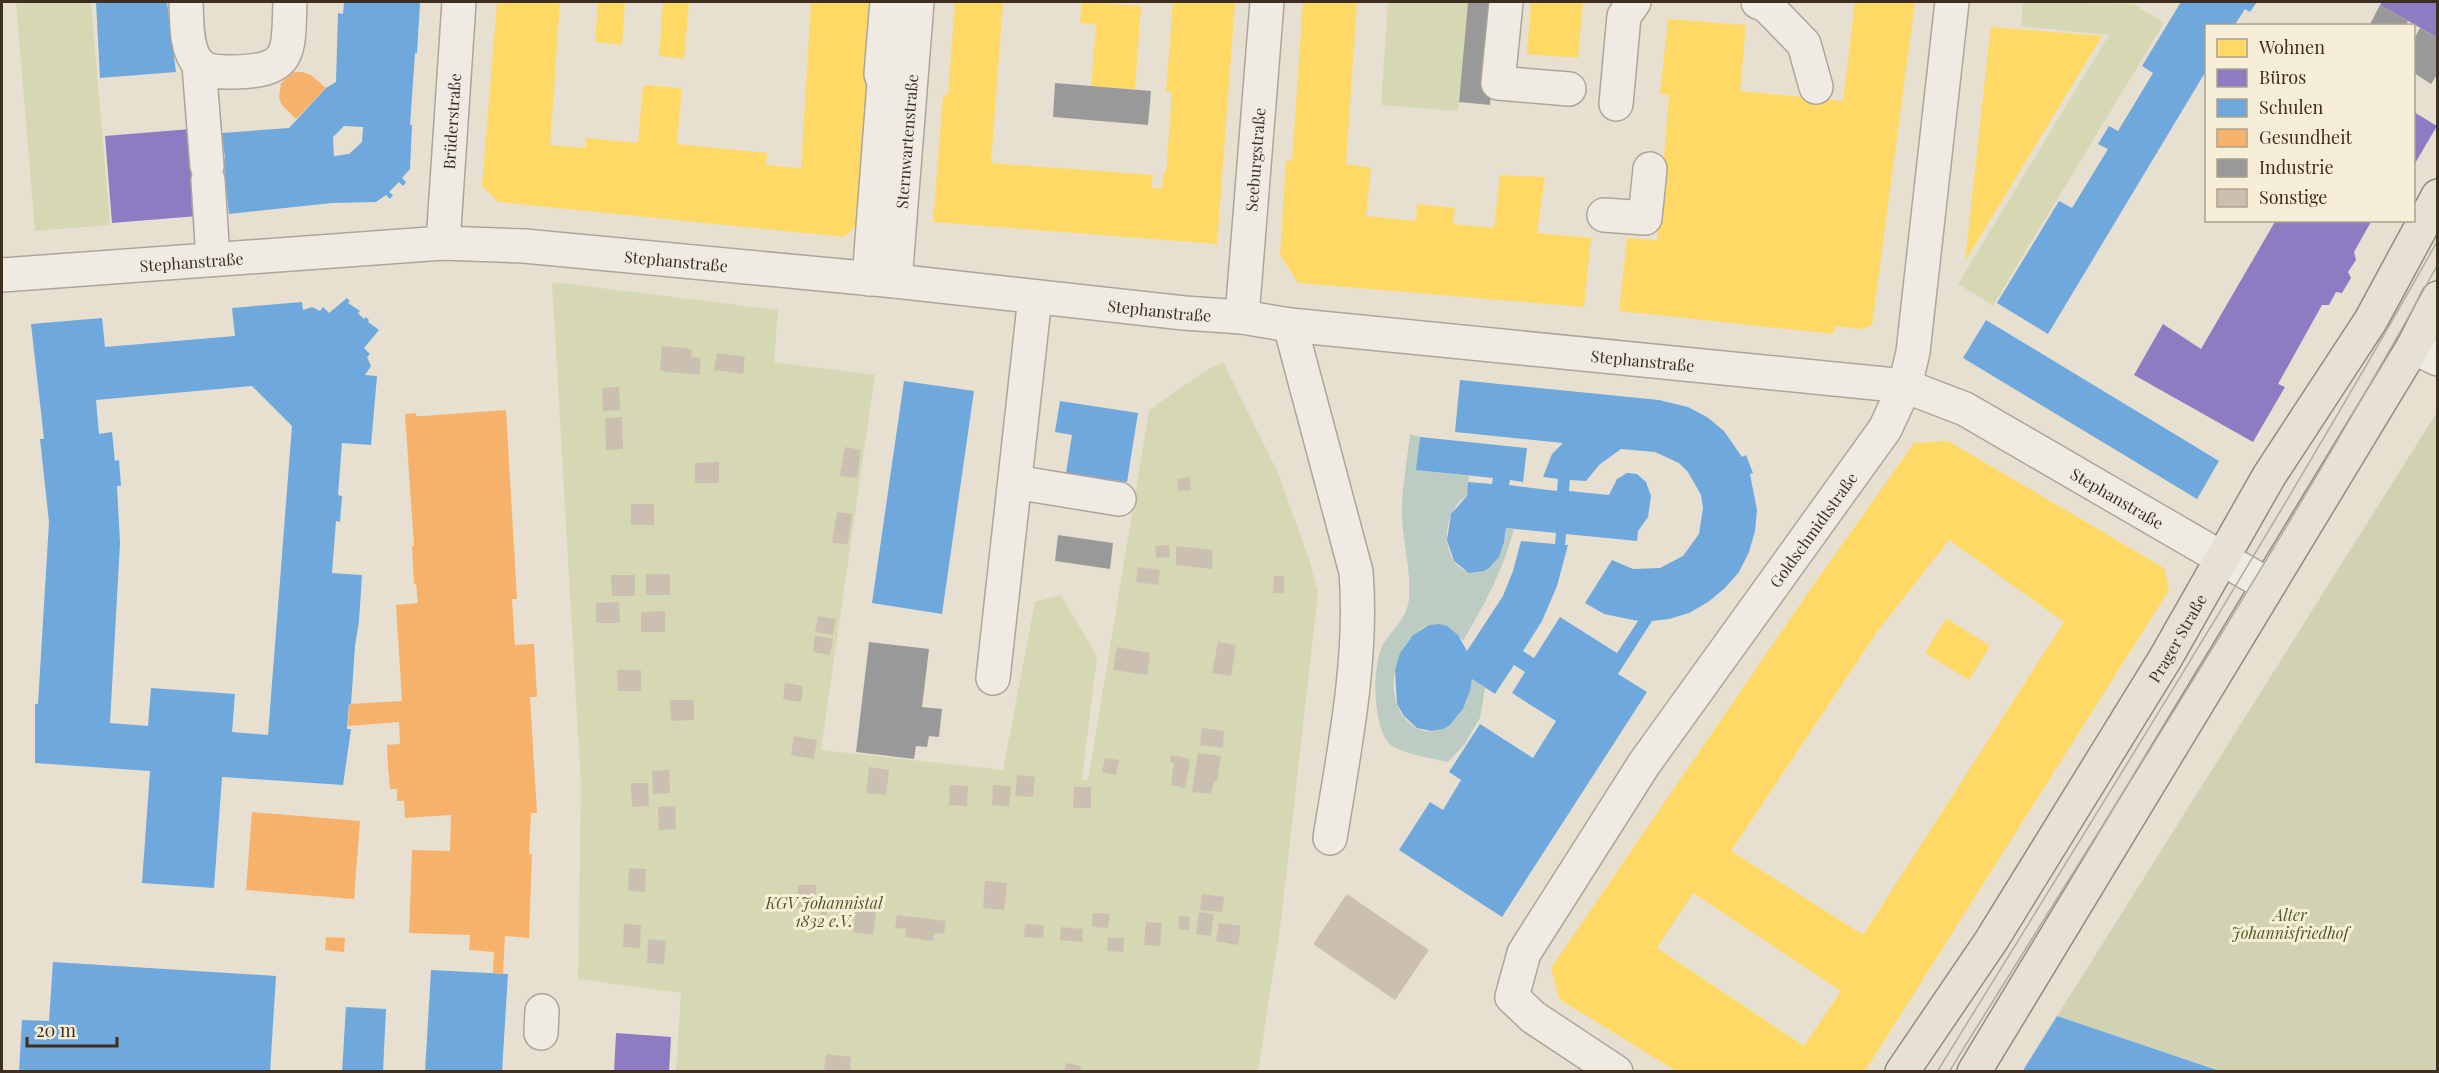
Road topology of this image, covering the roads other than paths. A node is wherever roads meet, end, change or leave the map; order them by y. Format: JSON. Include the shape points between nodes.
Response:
{"nodes":[{"id":1,"x":186,"y":2,"type":"edge"},
{"id":2,"x":290,"y":2,"type":"edge"},
{"id":3,"x":459,"y":2,"type":"edge"},
{"id":4,"x":887,"y":2,"type":"edge"},
{"id":5,"x":917,"y":2,"type":"edge"},
{"id":6,"x":1267,"y":2,"type":"edge"},
{"id":7,"x":1506,"y":2,"type":"edge"},
{"id":8,"x":1634,"y":2,"type":"edge"},
{"id":9,"x":1758,"y":2,"type":"edge"},
{"id":10,"x":1952,"y":2,"type":"edge"},
{"id":11,"x":199,"y":65,"type":"junction"},
{"id":12,"x":1816,"y":87,"type":"dead end"},
{"id":13,"x":1569,"y":89,"type":"dead end"},
{"id":14,"x":1616,"y":104,"type":"dead end"},
{"id":15,"x":1650,"y":169,"type":"dead end"},
{"id":16,"x":2438,"y":196,"type":"edge"},
{"id":17,"x":1604,"y":215,"type":"dead end"},
{"id":18,"x":443,"y":243,"type":"junction"},
{"id":19,"x":213,"y":259,"type":"junction"},
{"id":20,"x":2,"y":275,"type":"edge"},
{"id":21,"x":882,"y":280,"type":"junction"},
{"id":22,"x":1035,"y":297,"type":"junction"},
{"id":23,"x":2438,"y":298,"type":"edge"},
{"id":24,"x":1242,"y":317,"type":"junction"},
{"id":25,"x":1290,"y":325,"type":"junction"},
{"id":26,"x":2425,"y":353,"type":"edge"},
{"id":27,"x":1905,"y":387,"type":"junction"},
{"id":28,"x":1015,"y":482,"type":"junction"},
{"id":29,"x":1119,"y":499,"type":"dead end"},
{"id":30,"x":2222,"y":559,"type":"junction"},
{"id":31,"x":2268,"y":585,"type":"junction"},
{"id":32,"x":993,"y":678,"type":"dead end"},
{"id":33,"x":1330,"y":838,"type":"dead end"},
{"id":34,"x":1616,"y":1071,"type":"edge"},
{"id":35,"x":1902,"y":1071,"type":"edge"},
{"id":36,"x":1974,"y":1071,"type":"edge"}],
"edges":[{"from":1,"to":11,"type":"street","via":[[191,51]]},
{"from":2,"to":11,"type":"street","via":[[288,47],[277,65],[260,71],[216,72]]},
{"from":3,"to":18,"type":"street","name":"Brüderstraße"},
{"from":4,"to":21,"type":"street","name":"Sternwartenstraße","via":[[881,74]]},
{"from":5,"to":21,"type":"street","name":"Sternwartenstraße"},
{"from":6,"to":24,"type":"street","name":"Seeburgstraße"},
{"from":7,"to":13,"type":"street","via":[[1498,83]]},
{"from":8,"to":14,"type":"street","via":[[1624,16]]},
{"from":9,"to":12,"type":"street","via":[[1767,6],[1804,44]]},
{"from":10,"to":27,"type":"street","name":"Goldschmidtstraße","via":[[1913,352]]},
{"from":11,"to":19,"type":"street"},
{"from":15,"to":17,"type":"street","via":[[1645,218]]},
{"from":16,"to":30,"type":"main road","name":"Prager Straße","via":[[2371,320],[2269,476]]},
{"from":18,"to":19,"type":"street","name":"Stephanstraße"},
{"from":18,"to":21,"type":"street","name":"Stephanstraße","via":[[524,246]]},
{"from":19,"to":20,"type":"street","name":"Stephanstraße"},
{"from":21,"to":22,"type":"street","name":"Stephanstraße"},
{"from":22,"to":24,"type":"street","name":"Stephanstraße"},
{"from":22,"to":28,"type":"street"},
{"from":23,"to":26,"type":"main road"},
{"from":24,"to":25,"type":"street","name":"Stephanstraße"},
{"from":25,"to":27,"type":"street","name":"Stephanstraße"},
{"from":25,"to":33,"type":"street","via":[[1356,572],[1359,606],[1348,729]]},
{"from":26,"to":31,"type":"main road"},
{"from":27,"to":30,"type":"street","name":"Stephanstraße","via":[[1965,409]]},
{"from":27,"to":34,"type":"street","name":"Goldschmidtstraße","via":[[1885,429],[1644,764],[1524,953],[1512,997],[1533,1017]]},
{"from":28,"to":29,"type":"street"},
{"from":28,"to":32,"type":"street"},
{"from":30,"to":31,"type":"street","name":"Stephanstraße"},
{"from":30,"to":35,"type":"main road","name":"Prager Straße","via":[[1991,941]]},
{"from":31,"to":36,"type":"main road"}]}
